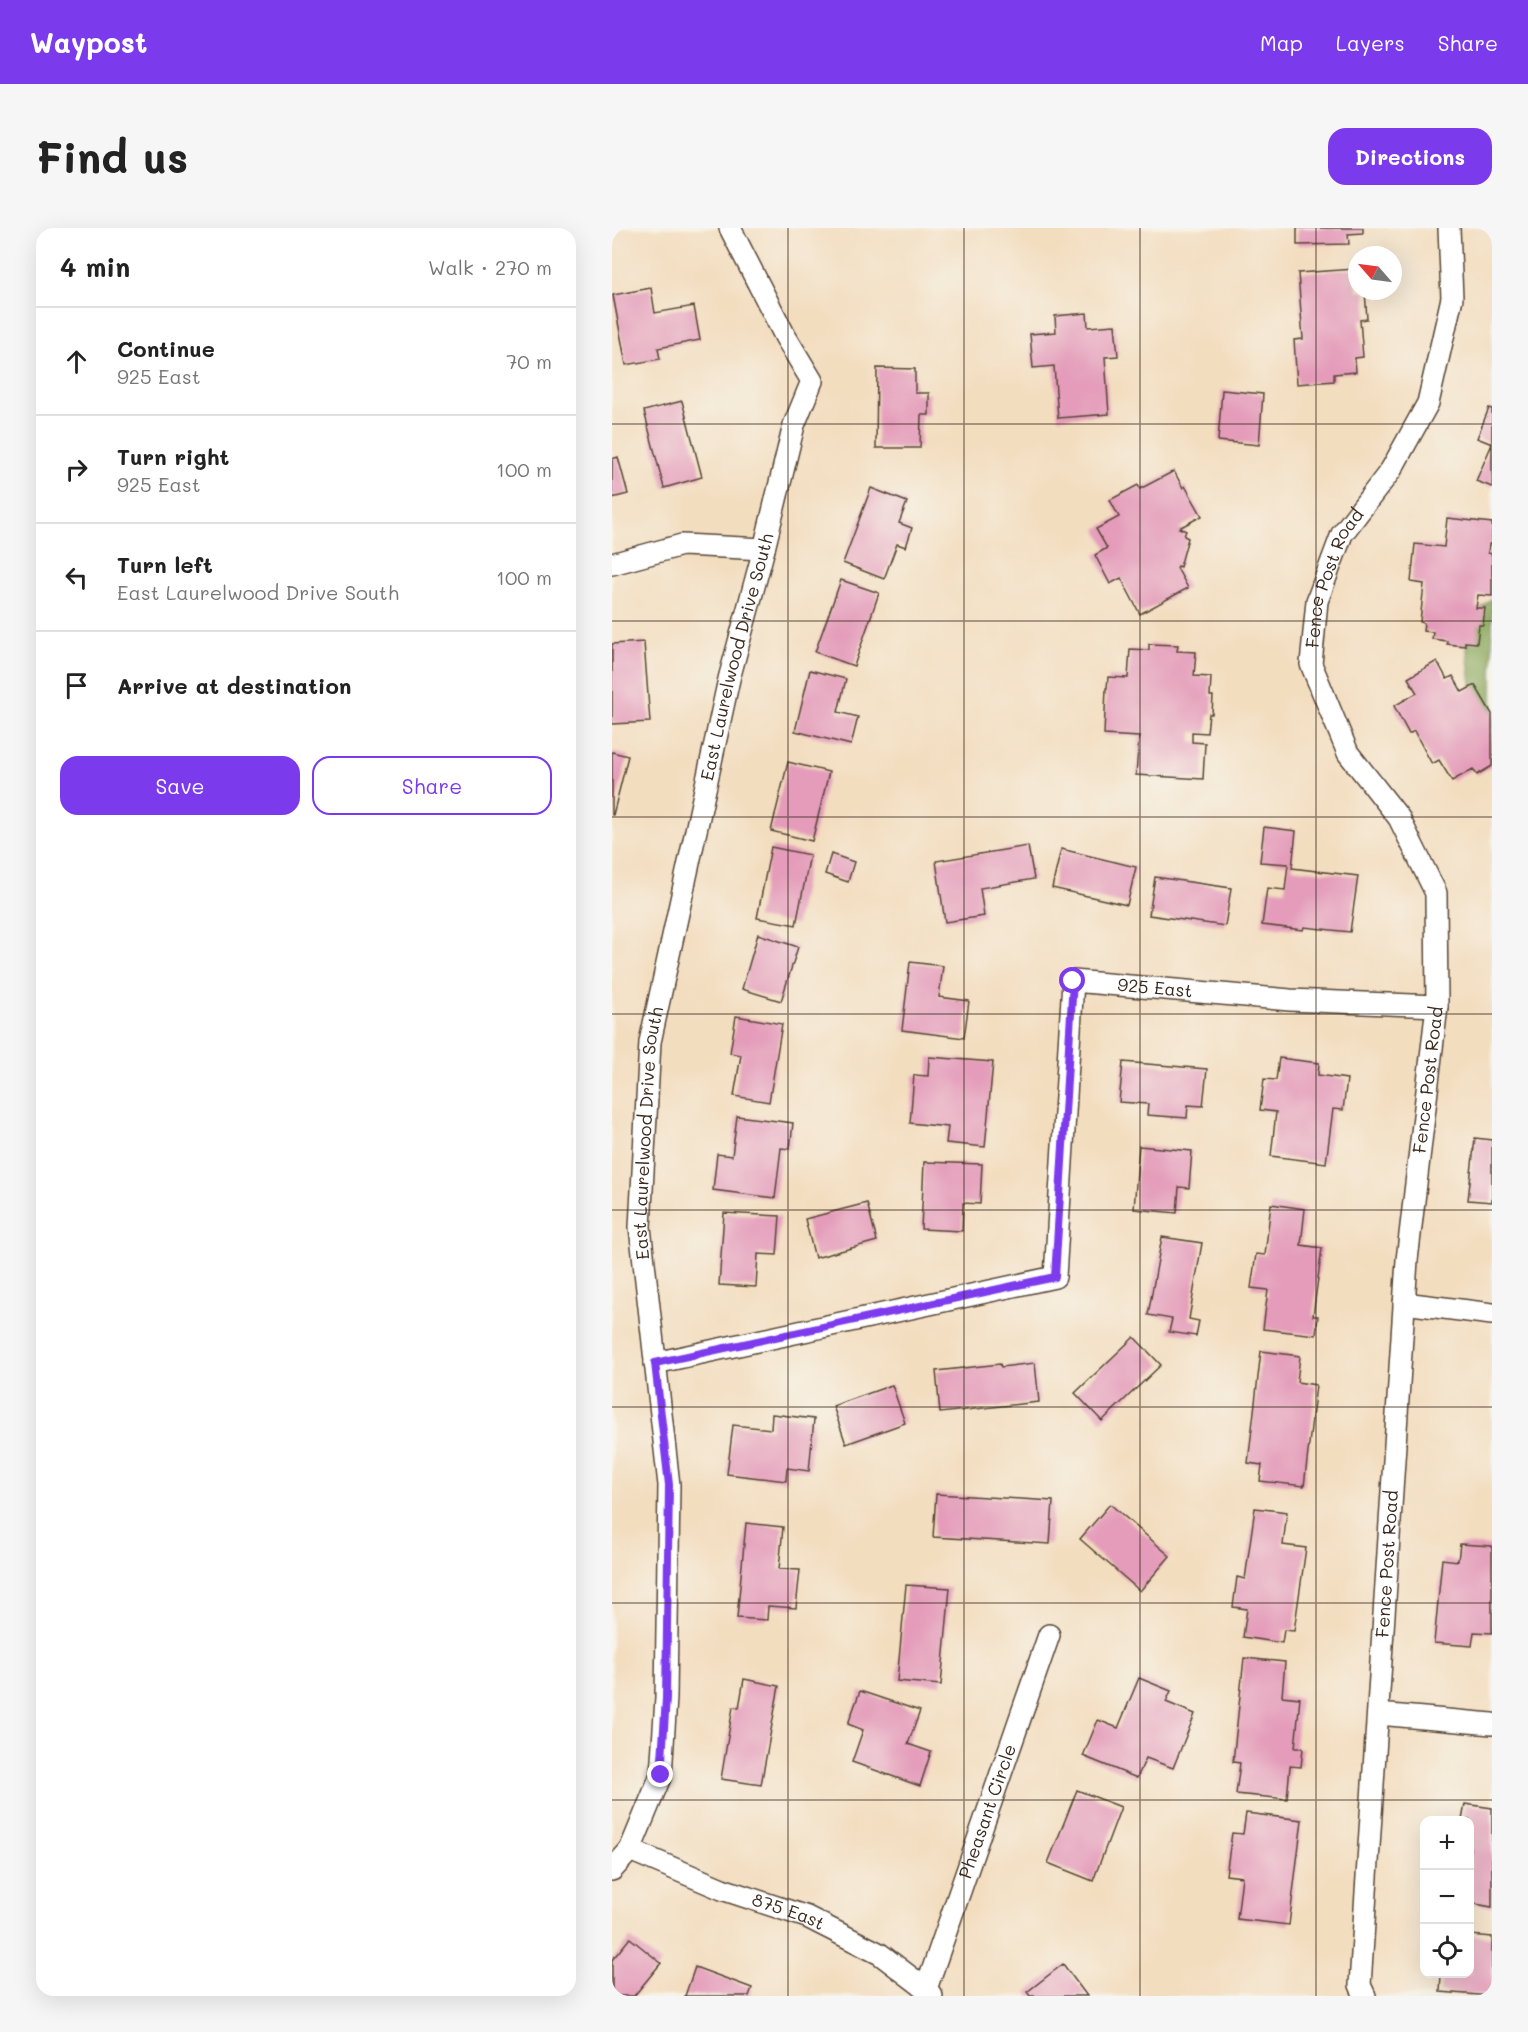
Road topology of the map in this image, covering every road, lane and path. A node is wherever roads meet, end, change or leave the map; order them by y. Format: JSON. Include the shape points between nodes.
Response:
{"nodes":[{"id":1,"x":730,"y":228,"type":"edge"},
{"id":2,"x":1449,"y":228,"type":"edge"},
{"id":3,"x":764,"y":549,"type":"junction"},
{"id":4,"x":612,"y":564,"type":"edge"},
{"id":5,"x":1437,"y":1006,"type":"junction"},
{"id":6,"x":1404,"y":1303,"type":"junction"},
{"id":7,"x":1492,"y":1314,"type":"edge"},
{"id":8,"x":655,"y":1363,"type":"junction"},
{"id":9,"x":1049,"y":1635,"type":"dead end"},
{"id":10,"x":1378,"y":1714,"type":"junction"},
{"id":11,"x":1492,"y":1724,"type":"edge"},
{"id":12,"x":630,"y":1850,"type":"junction"},
{"id":13,"x":612,"y":1870,"type":"edge"},
{"id":14,"x":929,"y":1992,"type":"edge"},
{"id":15,"x":1365,"y":1996,"type":"edge"}],
"edges":[{"from":1,"to":3,"type":"street","name":"East Laurelwood Drive South","via":[[812,381],[794,425]]},
{"from":2,"to":5,"type":"street","name":"Fence Post Road","via":[[1452,298],[1428,403],[1391,470],[1342,534],[1317,601],[1311,664],[1348,753],[1399,818],[1436,893]]},
{"from":3,"to":4,"type":"street","via":[[682,545]]},
{"from":3,"to":8,"type":"street","name":"East Laurelwood Drive South","via":[[729,679],[650,1042],[640,1227]]},
{"from":5,"to":6,"type":"street","name":"Fence Post Road"},
{"from":5,"to":8,"type":"street","name":"925 East","via":[[1290,1000],[1073,981],[1055,1277]]},
{"from":6,"to":7,"type":"street"},
{"from":6,"to":10,"type":"street","name":"Fence Post Road"},
{"from":8,"to":12,"type":"street","name":"East Laurelwood Drive South","via":[[669,1485],[666,1698],[661,1775]]},
{"from":9,"to":14,"type":"street","name":"Pheasant Circle"},
{"from":10,"to":11,"type":"street"},
{"from":10,"to":15,"type":"street","name":"Fence Post Road","via":[[1360,1985]]},
{"from":12,"to":13,"type":"street","name":"East Laurelwood Drive South"},
{"from":12,"to":14,"type":"street","name":"875 East","via":[[722,1889],[807,1917],[879,1954]]}]}
